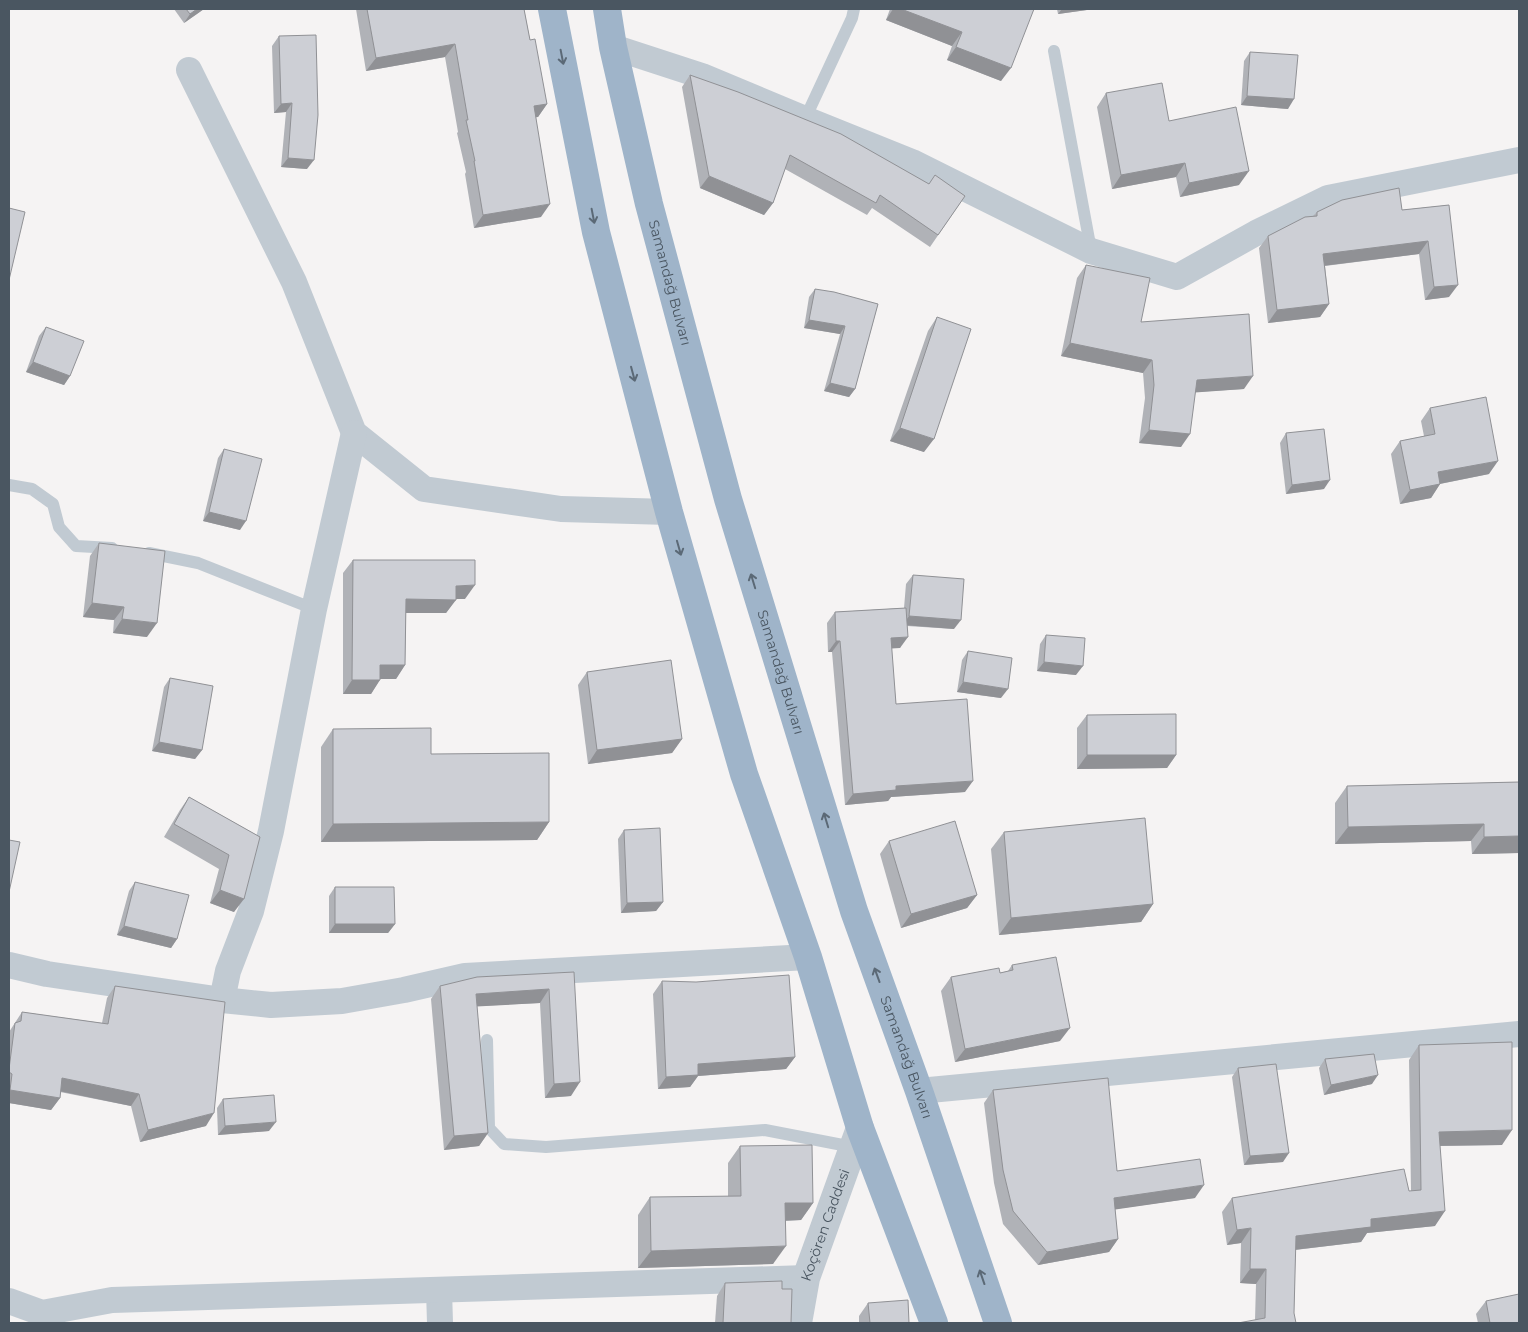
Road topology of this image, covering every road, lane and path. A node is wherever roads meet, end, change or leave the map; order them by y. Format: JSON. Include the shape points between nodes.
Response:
{"nodes":[{"id":1,"x":552,"y":9,"type":"edge"},
{"id":2,"x":607,"y":9,"type":"edge"},
{"id":3,"x":854,"y":9,"type":"edge"},
{"id":4,"x":613,"y":47,"type":"junction"},
{"id":5,"x":1054,"y":51,"type":"dead end"},
{"id":6,"x":189,"y":70,"type":"dead end"},
{"id":7,"x":805,"y":119,"type":"junction"},
{"id":8,"x":1519,"y":160,"type":"edge"},
{"id":9,"x":1091,"y":251,"type":"junction"},
{"id":10,"x":354,"y":433,"type":"junction"},
{"id":11,"x":9,"y":485,"type":"edge"},
{"id":12,"x":669,"y":512,"type":"junction"},
{"id":13,"x":314,"y":609,"type":"junction"},
{"id":14,"x":808,"y":957,"type":"junction"},
{"id":15,"x":9,"y":965,"type":"edge"},
{"id":16,"x":222,"y":1000,"type":"junction"},
{"id":17,"x":1519,"y":1034,"type":"edge"},
{"id":18,"x":487,"y":1040,"type":"dead end"},
{"id":19,"x":919,"y":1091,"type":"junction"},
{"id":20,"x":857,"y":1138,"type":"junction"},
{"id":21,"x":806,"y":1278,"type":"junction"},
{"id":22,"x":439,"y":1290,"type":"junction"},
{"id":23,"x":9,"y":1300,"type":"edge"},
{"id":24,"x":440,"y":1323,"type":"edge"},
{"id":25,"x":798,"y":1323,"type":"edge"},
{"id":26,"x":934,"y":1323,"type":"edge"},
{"id":27,"x":998,"y":1323,"type":"edge"}],
"edges":[{"from":1,"to":12,"type":"highway","one_way":true,"via":[[596,232]]},
{"from":2,"to":4,"type":"highway","name":"Samandağ Bulvarı"},
{"from":3,"to":7,"type":"lane"},
{"from":4,"to":7,"type":"street","via":[[702,76]]},
{"from":19,"to":4,"type":"highway","name":"Samandağ Bulvarı","one_way":true,"via":[[854,912],[728,499],[649,204]]},
{"from":5,"to":9,"type":"lane"},
{"from":6,"to":10,"type":"street","via":[[294,282]]},
{"from":7,"to":9,"type":"street","via":[[912,162]]},
{"from":8,"to":9,"type":"street","via":[[1328,198],[1177,277]]},
{"from":10,"to":12,"type":"street","via":[[424,489],[561,509]]},
{"from":10,"to":13,"type":"street"},
{"from":11,"to":13,"type":"lane","via":[[32,489],[53,504],[59,527],[76,546],[130,550],[198,563]]},
{"from":12,"to":14,"type":"highway","one_way":true,"via":[[744,774]]},
{"from":13,"to":16,"type":"street","via":[[270,831],[251,911],[228,971]]},
{"from":14,"to":16,"type":"street","via":[[466,976],[342,1001],[270,1005]]},
{"from":14,"to":20,"type":"highway"},
{"from":15,"to":16,"type":"street","via":[[47,974]]},
{"from":17,"to":19,"type":"street"},
{"from":18,"to":20,"type":"lane","via":[[489,1128],[504,1144],[546,1147],[765,1130]]},
{"from":27,"to":19,"type":"highway","name":"Samandağ Bulvarı","one_way":true},
{"from":20,"to":21,"type":"street","name":"Koçören Caddesi"},
{"from":20,"to":26,"type":"highway"},
{"from":21,"to":22,"type":"street"},
{"from":21,"to":25,"type":"street","name":"Koçören Caddesi"},
{"from":22,"to":23,"type":"street","via":[[112,1300],[42,1313]]},
{"from":22,"to":24,"type":"street"}]}
